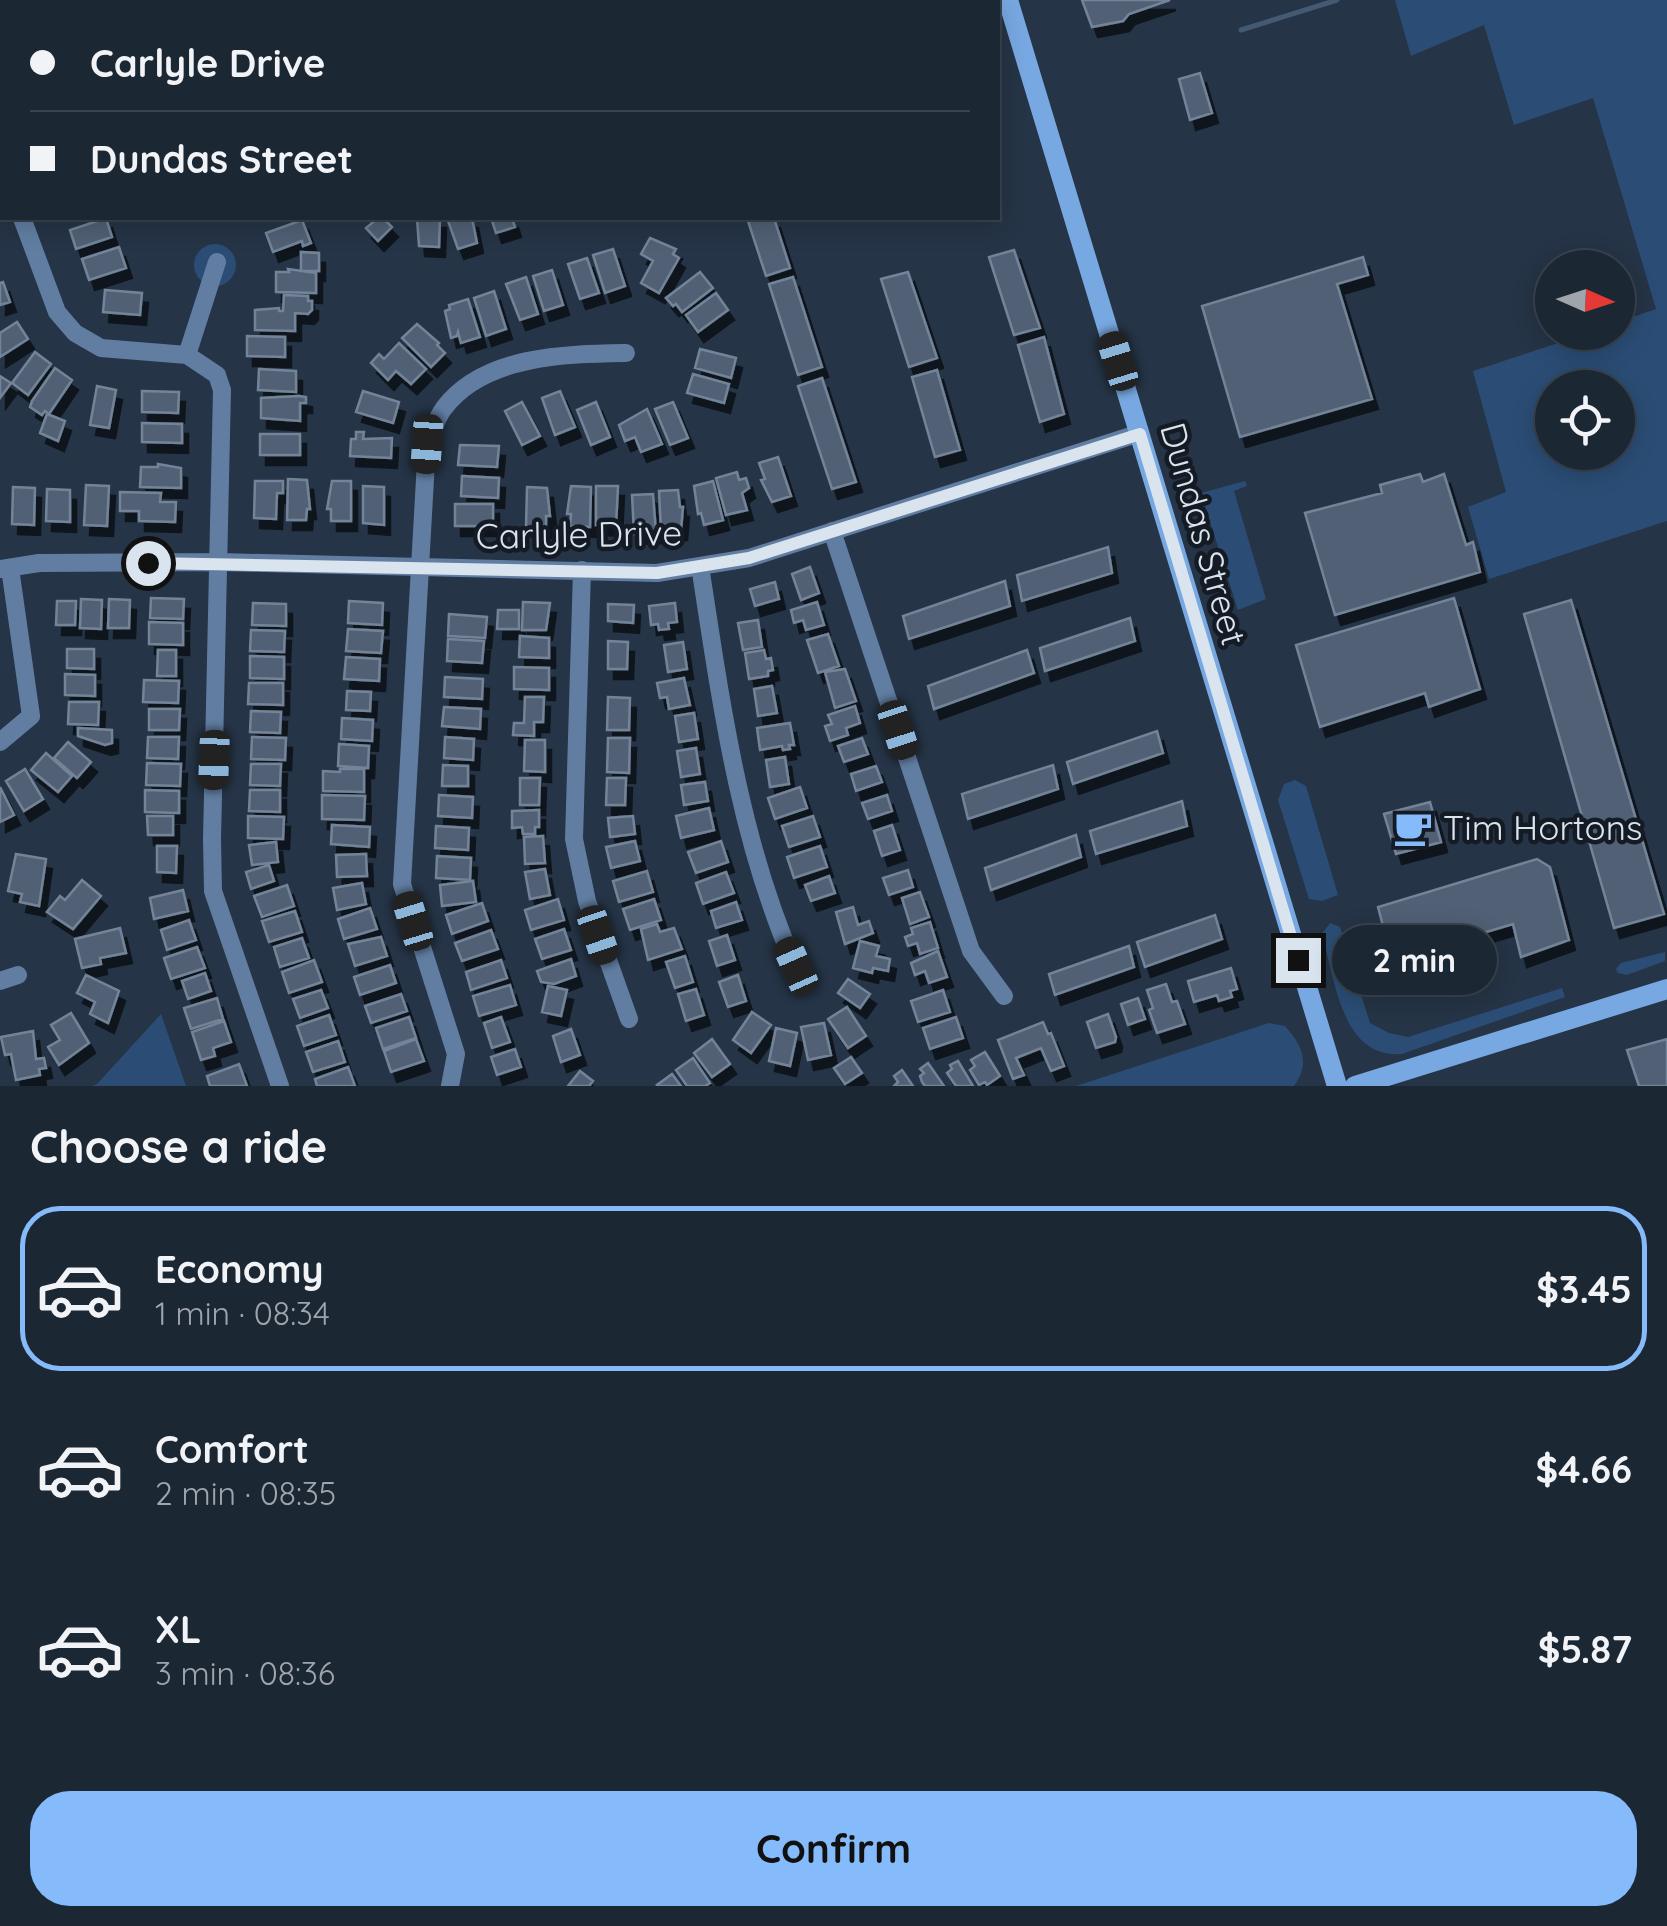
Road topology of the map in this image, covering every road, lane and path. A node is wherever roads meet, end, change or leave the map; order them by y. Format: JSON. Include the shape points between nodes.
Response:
{"nodes":[{"id":1,"x":1008,"y":0,"type":"edge"},
{"id":2,"x":23,"y":220,"type":"edge"},
{"id":3,"x":217,"y":262,"type":"dead end"},
{"id":4,"x":626,"y":354,"type":"dead end"},
{"id":5,"x":187,"y":355,"type":"junction"},
{"id":6,"x":1140,"y":434,"type":"junction"},
{"id":7,"x":832,"y":531,"type":"junction"},
{"id":8,"x":220,"y":562,"type":"junction"},
{"id":9,"x":700,"y":566,"type":"junction"},
{"id":10,"x":422,"y":567,"type":"junction"},
{"id":11,"x":5,"y":568,"type":"edge"},
{"id":12,"x":582,"y":570,"type":"junction"},
{"id":13,"x":0,"y":742,"type":"edge"},
{"id":14,"x":796,"y":966,"type":"dead end"},
{"id":15,"x":1667,"y":988,"type":"edge"},
{"id":16,"x":1004,"y":996,"type":"dead end"},
{"id":17,"x":629,"y":1019,"type":"dead end"},
{"id":18,"x":280,"y":1086,"type":"edge"},
{"id":19,"x":450,"y":1086,"type":"edge"},
{"id":20,"x":1338,"y":1086,"type":"edge"},
{"id":21,"x":1355,"y":1086,"type":"edge"}],
"edges":[{"from":1,"to":6,"type":"main road","name":"Dundas Street"},
{"from":2,"to":5,"type":"street","via":[[57,312],[75,333],[101,348]]},
{"from":3,"to":5,"type":"street"},
{"from":4,"to":10,"type":"street","via":[[530,359],[475,381],[444,408],[427,444]]},
{"from":5,"to":8,"type":"street","via":[[218,374],[222,390]]},
{"from":6,"to":7,"type":"street","name":"Carlyle Drive"},
{"from":6,"to":20,"type":"main road","name":"Dundas Street"},
{"from":7,"to":9,"type":"street","name":"Carlyle Drive"},
{"from":7,"to":16,"type":"street","via":[[970,951]]},
{"from":8,"to":10,"type":"street","name":"Carlyle Drive"},
{"from":8,"to":11,"type":"street","name":"Carlyle Drive"},
{"from":8,"to":18,"type":"street","via":[[213,891]]},
{"from":9,"to":12,"type":"street","name":"Carlyle Drive","via":[[657,573]]},
{"from":9,"to":14,"type":"street","via":[[731,767],[776,923]]},
{"from":10,"to":12,"type":"street","name":"Carlyle Drive"},
{"from":10,"to":19,"type":"street","via":[[402,884],[456,1054]]},
{"from":11,"to":13,"type":"street","via":[[31,716]]},
{"from":12,"to":17,"type":"street","via":[[574,839],[587,901]]},
{"from":15,"to":21,"type":"main road"}]}
